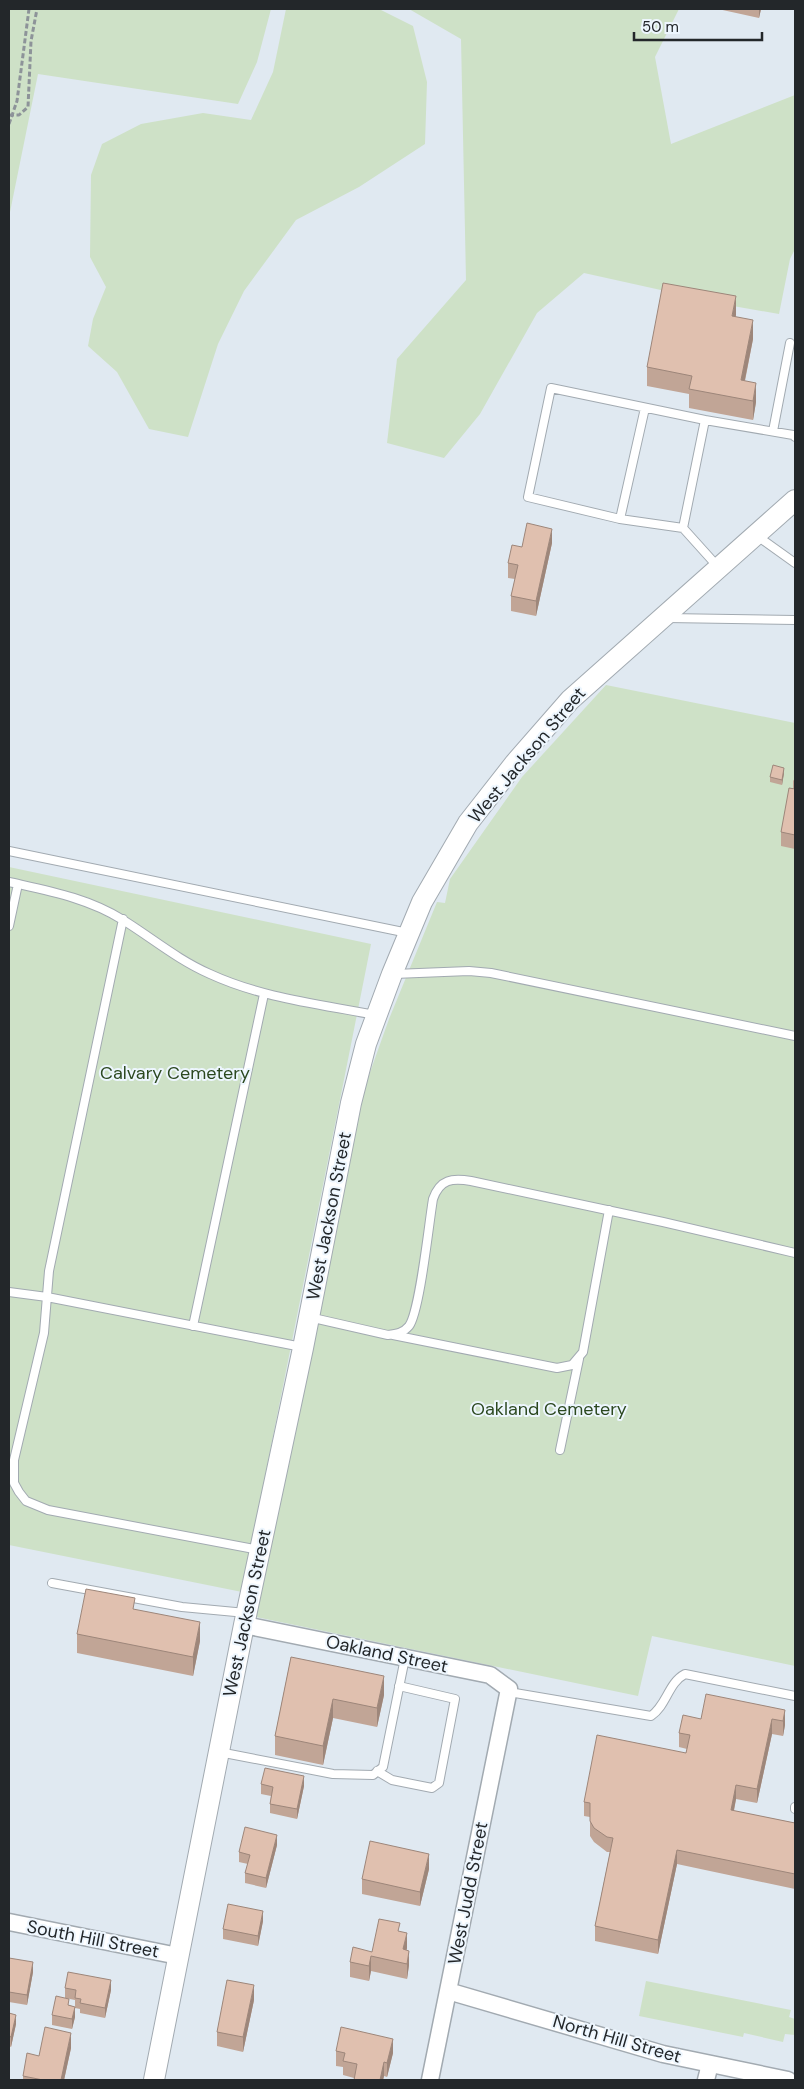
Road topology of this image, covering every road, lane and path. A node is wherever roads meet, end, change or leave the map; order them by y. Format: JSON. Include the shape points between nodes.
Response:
{"nodes":[{"id":1,"x":29,"y":9,"type":"edge"},
{"id":2,"x":37,"y":9,"type":"edge"},
{"id":3,"x":11,"y":115,"type":"edge"},
{"id":4,"x":9,"y":124,"type":"edge"},
{"id":5,"x":790,"y":343,"type":"dead end"},
{"id":6,"x":645,"y":408,"type":"junction"},
{"id":7,"x":705,"y":420,"type":"junction"},
{"id":8,"x":773,"y":431,"type":"junction"},
{"id":9,"x":795,"y":437,"type":"edge"},
{"id":10,"x":795,"y":500,"type":"edge"},
{"id":11,"x":620,"y":519,"type":"junction"},
{"id":12,"x":682,"y":528,"type":"junction"},
{"id":13,"x":756,"y":535,"type":"junction"},
{"id":14,"x":795,"y":563,"type":"edge"},
{"id":15,"x":719,"y":568,"type":"junction"},
{"id":16,"x":662,"y":618,"type":"junction"},
{"id":17,"x":795,"y":620,"type":"edge"},
{"id":18,"x":9,"y":851,"type":"edge"},
{"id":19,"x":9,"y":882,"type":"edge"},
{"id":20,"x":18,"y":884,"type":"junction"},
{"id":21,"x":123,"y":920,"type":"junction"},
{"id":22,"x":9,"y":926,"type":"edge"},
{"id":23,"x":409,"y":933,"type":"junction"},
{"id":24,"x":392,"y":974,"type":"junction"},
{"id":25,"x":264,"y":994,"type":"junction"},
{"id":26,"x":377,"y":1015,"type":"junction"},
{"id":27,"x":795,"y":1036,"type":"edge"},
{"id":28,"x":609,"y":1210,"type":"junction"},
{"id":29,"x":795,"y":1253,"type":"edge"},
{"id":30,"x":9,"y":1292,"type":"edge"},
{"id":31,"x":47,"y":1297,"type":"junction"},
{"id":32,"x":309,"y":1317,"type":"junction"},
{"id":33,"x":193,"y":1326,"type":"junction"},
{"id":34,"x":388,"y":1334,"type":"junction"},
{"id":35,"x":303,"y":1348,"type":"junction"},
{"id":36,"x":579,"y":1359,"type":"junction"},
{"id":37,"x":560,"y":1450,"type":"dead end"},
{"id":38,"x":11,"y":1474,"type":"edge"},
{"id":39,"x":260,"y":1550,"type":"junction"},
{"id":40,"x":52,"y":1583,"type":"dead end"},
{"id":41,"x":245,"y":1619,"type":"junction"},
{"id":42,"x":405,"y":1658,"type":"junction"},
{"id":43,"x":399,"y":1686,"type":"junction"},
{"id":44,"x":795,"y":1696,"type":"edge"},
{"id":45,"x":508,"y":1699,"type":"junction"},
{"id":46,"x":219,"y":1752,"type":"junction"},
{"id":47,"x":377,"y":1771,"type":"junction"},
{"id":48,"x":9,"y":1922,"type":"edge"},
{"id":49,"x":178,"y":1956,"type":"junction"},
{"id":50,"x":448,"y":1991,"type":"junction"},
{"id":51,"x":710,"y":2064,"type":"junction"},
{"id":52,"x":154,"y":2080,"type":"edge"},
{"id":53,"x":430,"y":2080,"type":"edge"},
{"id":54,"x":706,"y":2080,"type":"edge"},
{"id":55,"x":788,"y":2080,"type":"edge"}],
"edges":[{"from":1,"to":3,"type":"path","via":[[17,101]]},
{"from":2,"to":3,"type":"path","via":[[31,41],[28,107],[19,115]]},
{"from":3,"to":4,"type":"path"},
{"from":5,"to":8,"type":"lane"},
{"from":6,"to":7,"type":"lane"},
{"from":6,"to":11,"type":"lane"},
{"from":6,"to":11,"type":"lane","via":[[550,388],[528,497]]},
{"from":7,"to":8,"type":"lane"},
{"from":7,"to":12,"type":"lane"},
{"from":8,"to":9,"type":"lane"},
{"from":10,"to":13,"type":"street","name":"West Jackson Street"},
{"from":11,"to":12,"type":"lane"},
{"from":12,"to":15,"type":"lane"},
{"from":13,"to":14,"type":"lane"},
{"from":13,"to":15,"type":"street","name":"West Jackson Street"},
{"from":15,"to":16,"type":"street","name":"West Jackson Street"},
{"from":16,"to":17,"type":"lane"},
{"from":16,"to":23,"type":"street","name":"West Jackson Street","via":[[570,700],[515,763],[468,823],[422,902]]},
{"from":18,"to":23,"type":"lane"},
{"from":19,"to":20,"type":"lane"},
{"from":20,"to":21,"type":"lane","via":[[76,898]]},
{"from":20,"to":22,"type":"lane"},
{"from":21,"to":25,"type":"lane","via":[[184,961]]},
{"from":21,"to":31,"type":"lane","via":[[48,1271]]},
{"from":23,"to":24,"type":"street","name":"West Jackson Street"},
{"from":24,"to":26,"type":"street","name":"West Jackson Street"},
{"from":24,"to":27,"type":"lane","via":[[491,973]]},
{"from":25,"to":26,"type":"lane"},
{"from":25,"to":33,"type":"lane"},
{"from":26,"to":32,"type":"street","name":"West Jackson Street","via":[[350,1104]]},
{"from":28,"to":29,"type":"lane"},
{"from":28,"to":34,"type":"lane","via":[[460,1179],[441,1183],[433,1198],[413,1317],[403,1331]]},
{"from":28,"to":36,"type":"lane","via":[[583,1352]]},
{"from":30,"to":31,"type":"lane"},
{"from":31,"to":33,"type":"lane"},
{"from":31,"to":38,"type":"lane","via":[[44,1333]]},
{"from":32,"to":34,"type":"lane"},
{"from":32,"to":35,"type":"street","name":"West Jackson Street"},
{"from":33,"to":35,"type":"lane"},
{"from":34,"to":36,"type":"lane","via":[[557,1368],[572,1365]]},
{"from":35,"to":39,"type":"street","name":"West Jackson Street"},
{"from":36,"to":37,"type":"lane"},
{"from":38,"to":39,"type":"lane","via":[[26,1501],[48,1510]]},
{"from":39,"to":41,"type":"street","name":"West Jackson Street"},
{"from":40,"to":41,"type":"lane"},
{"from":41,"to":42,"type":"street","name":"Oakland Street"},
{"from":41,"to":46,"type":"street","name":"West Jackson Street"},
{"from":42,"to":43,"type":"lane"},
{"from":42,"to":45,"type":"street","name":"Oakland Street","via":[[490,1675],[509,1689]]},
{"from":43,"to":47,"type":"lane","via":[[383,1767]]},
{"from":43,"to":47,"type":"lane","via":[[455,1699],[439,1783],[432,1788],[392,1780]]},
{"from":44,"to":45,"type":"lane","via":[[685,1674],[675,1679],[658,1711],[651,1716]]},
{"from":45,"to":50,"type":"street","name":"West Judd Street"},
{"from":46,"to":47,"type":"lane","via":[[333,1774],[372,1775]]},
{"from":46,"to":49,"type":"street","name":"West Jackson Street"},
{"from":48,"to":49,"type":"street","name":"South Hill Street"},
{"from":49,"to":52,"type":"street","name":"West Jackson Street"},
{"from":50,"to":51,"type":"street","name":"North Hill Street","via":[[662,2054]]},
{"from":50,"to":53,"type":"street","name":"West Judd Street"},
{"from":51,"to":54,"type":"street"},
{"from":51,"to":55,"type":"street","name":"North Hill Street"}]}
